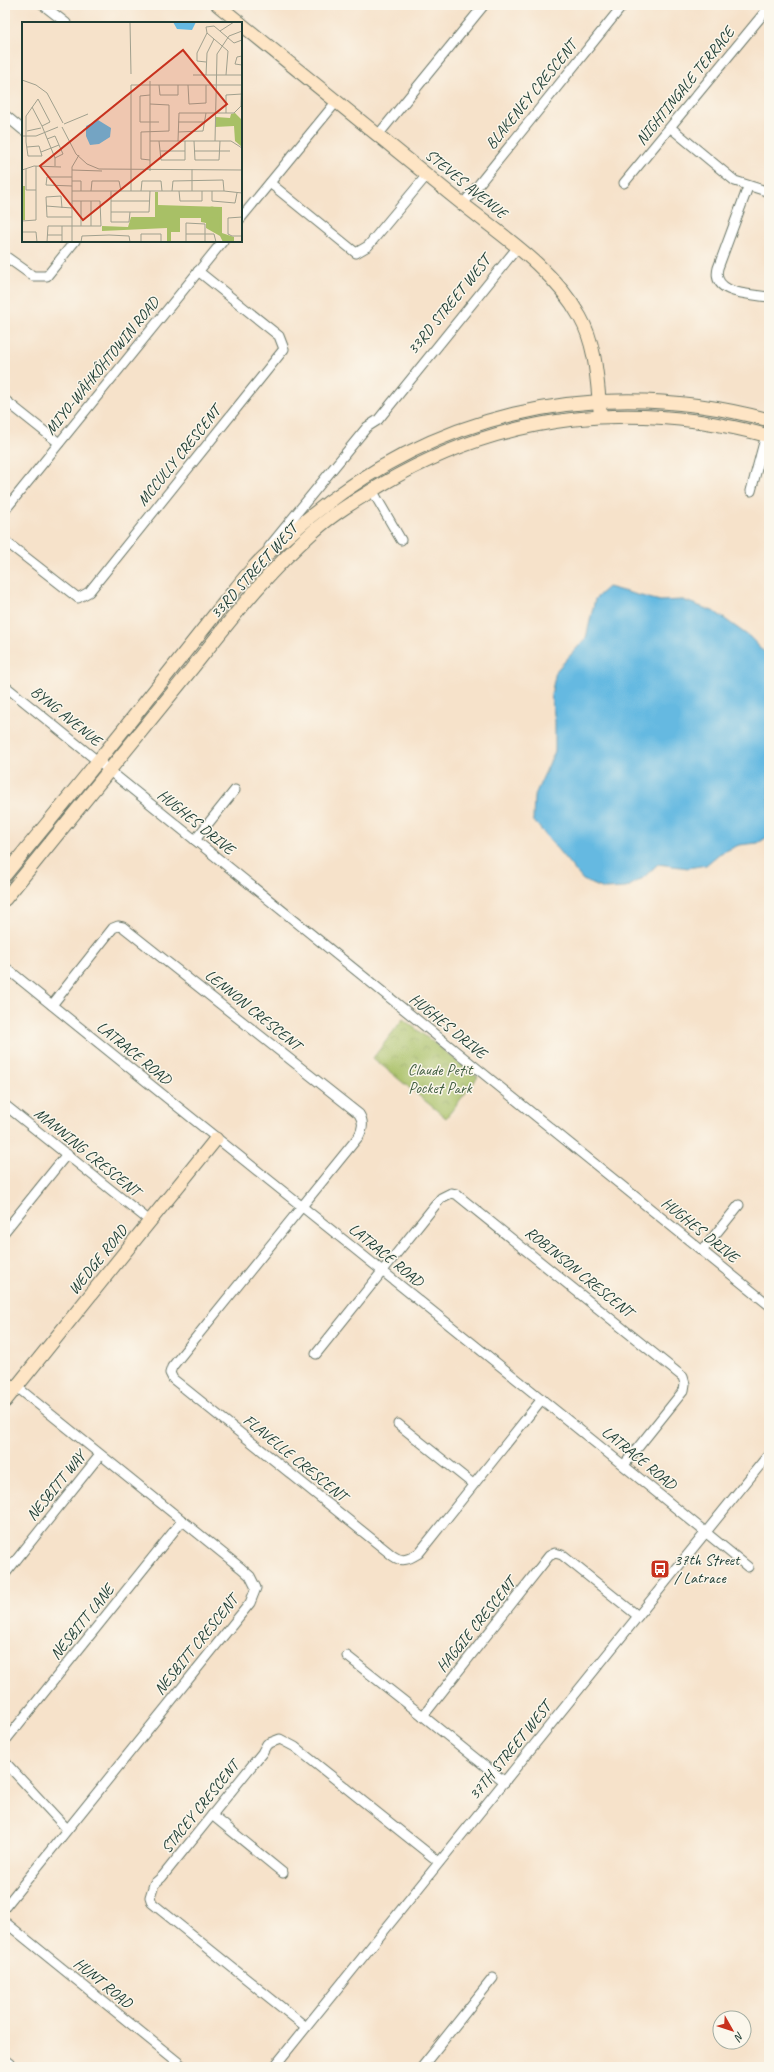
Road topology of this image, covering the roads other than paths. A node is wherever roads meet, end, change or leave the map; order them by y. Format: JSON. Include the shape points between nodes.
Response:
{"nodes":[{"id":1,"x":43,"y":5,"type":"edge"},
{"id":2,"x":218,"y":5,"type":"edge"},
{"id":3,"x":484,"y":5,"type":"edge"},
{"id":4,"x":623,"y":5,"type":"edge"},
{"id":5,"x":769,"y":7,"type":"edge"},
{"id":6,"x":65,"y":22,"type":"edge"},
{"id":7,"x":237,"y":22,"type":"edge"},
{"id":8,"x":242,"y":27,"type":"edge"},
{"id":9,"x":337,"y":101,"type":"junction"},
{"id":10,"x":5,"y":115,"type":"edge"},
{"id":11,"x":672,"y":128,"type":"junction"},
{"id":12,"x":22,"y":129,"type":"edge"},
{"id":13,"x":378,"y":135,"type":"junction"},
{"id":14,"x":427,"y":175,"type":"junction"},
{"id":15,"x":270,"y":183,"type":"junction"},
{"id":16,"x":624,"y":183,"type":"dead end"},
{"id":17,"x":748,"y":186,"type":"junction"},
{"id":18,"x":769,"y":192,"type":"edge"},
{"id":19,"x":463,"y":204,"type":"junction"},
{"id":20,"x":242,"y":217,"type":"edge"},
{"id":21,"x":74,"y":242,"type":"edge"},
{"id":22,"x":222,"y":242,"type":"edge"},
{"id":23,"x":517,"y":248,"type":"junction"},
{"id":24,"x":5,"y":256,"type":"edge"},
{"id":25,"x":198,"y":271,"type":"junction"},
{"id":26,"x":769,"y":297,"type":"edge"},
{"id":27,"x":5,"y":400,"type":"edge"},
{"id":28,"x":599,"y":402,"type":"junction"},
{"id":29,"x":600,"y":416,"type":"junction"},
{"id":30,"x":769,"y":420,"type":"edge"},
{"id":31,"x":768,"y":436,"type":"edge"},
{"id":32,"x":58,"y":443,"type":"junction"},
{"id":33,"x":372,"y":490,"type":"junction"},
{"id":34,"x":751,"y":491,"type":"dead end"},
{"id":35,"x":5,"y":510,"type":"edge"},
{"id":36,"x":401,"y":540,"type":"dead end"},
{"id":37,"x":5,"y":541,"type":"edge"},
{"id":38,"x":254,"y":567,"type":"junction"},
{"id":39,"x":5,"y":686,"type":"edge"},
{"id":40,"x":98,"y":762,"type":"junction"},
{"id":41,"x":109,"y":770,"type":"junction"},
{"id":42,"x":235,"y":790,"type":"dead end"},
{"id":43,"x":195,"y":840,"type":"junction"},
{"id":44,"x":5,"y":875,"type":"edge"},
{"id":45,"x":5,"y":899,"type":"edge"},
{"id":46,"x":5,"y":967,"type":"edge"},
{"id":47,"x":52,"y":1005,"type":"junction"},
{"id":48,"x":5,"y":1105,"type":"edge"},
{"id":49,"x":216,"y":1139,"type":"junction"},
{"id":50,"x":66,"y":1154,"type":"junction"},
{"id":51,"x":739,"y":1204,"type":"dead end"},
{"id":52,"x":302,"y":1206,"type":"junction"},
{"id":53,"x":151,"y":1222,"type":"junction"},
{"id":54,"x":5,"y":1230,"type":"edge"},
{"id":55,"x":702,"y":1251,"type":"junction"},
{"id":56,"x":382,"y":1271,"type":"junction"},
{"id":57,"x":769,"y":1305,"type":"edge"},
{"id":58,"x":316,"y":1354,"type":"dead end"},
{"id":59,"x":17,"y":1387,"type":"junction"},
{"id":60,"x":542,"y":1399,"type":"junction"},
{"id":61,"x":5,"y":1402,"type":"edge"},
{"id":62,"x":398,"y":1424,"type":"dead end"},
{"id":63,"x":769,"y":1454,"type":"edge"},
{"id":64,"x":100,"y":1455,"type":"junction"},
{"id":65,"x":624,"y":1465,"type":"junction"},
{"id":66,"x":473,"y":1484,"type":"junction"},
{"id":67,"x":182,"y":1522,"type":"junction"},
{"id":68,"x":706,"y":1532,"type":"junction"},
{"id":69,"x":748,"y":1567,"type":"dead end"},
{"id":70,"x":5,"y":1574,"type":"edge"},
{"id":71,"x":638,"y":1616,"type":"junction"},
{"id":72,"x":346,"y":1656,"type":"dead end"},
{"id":73,"x":423,"y":1716,"type":"junction"},
{"id":74,"x":5,"y":1741,"type":"edge"},
{"id":75,"x":5,"y":1762,"type":"edge"},
{"id":76,"x":505,"y":1782,"type":"junction"},
{"id":77,"x":212,"y":1815,"type":"junction"},
{"id":78,"x":67,"y":1829,"type":"junction"},
{"id":79,"x":439,"y":1862,"type":"junction"},
{"id":80,"x":283,"y":1873,"type":"dead end"},
{"id":81,"x":5,"y":1907,"type":"edge"},
{"id":82,"x":5,"y":1922,"type":"edge"},
{"id":83,"x":493,"y":1978,"type":"dead end"},
{"id":84,"x":306,"y":2027,"type":"junction"},
{"id":85,"x":184,"y":2067,"type":"edge"},
{"id":86,"x":274,"y":2067,"type":"edge"},
{"id":87,"x":422,"y":2067,"type":"edge"}],
"edges":[{"from":1,"to":6,"type":"street"},
{"from":2,"to":7,"type":"main road","name":"STEVES AVENUE"},
{"from":3,"to":13,"type":"street"},
{"from":4,"to":19,"type":"street","name":"BLAKENEY CRESCENT"},
{"from":5,"to":11,"type":"street","name":"NIGHTINGALE TERRACE"},
{"from":8,"to":9,"type":"main road","name":"STEVES AVENUE"},
{"from":9,"to":13,"type":"main road","name":"STEVES AVENUE"},
{"from":9,"to":15,"type":"street"},
{"from":10,"to":12,"type":"street"},
{"from":11,"to":16,"type":"street","name":"NIGHTINGALE TERRACE"},
{"from":11,"to":17,"type":"street","via":[[735,181]]},
{"from":13,"to":14,"type":"main road","name":"STEVES AVENUE"},
{"from":14,"to":15,"type":"street","via":[[368,246],[356,253]]},
{"from":14,"to":19,"type":"main road","name":"STEVES AVENUE"},
{"from":15,"to":20,"type":"street"},
{"from":17,"to":18,"type":"street"},
{"from":17,"to":26,"type":"street","via":[[718,268],[718,278],[726,289]]},
{"from":19,"to":23,"type":"main road","name":"STEVES AVENUE"},
{"from":21,"to":24,"type":"street","via":[[46,276],[32,276]]},
{"from":22,"to":25,"type":"street","name":"MIYO-WÂHKÔHTOWIN ROAD"},
{"from":23,"to":28,"type":"main road","name":"STEVES AVENUE","via":[[557,284],[581,318],[597,373]]},
{"from":23,"to":38,"type":"street","name":"33RD STREET WEST","via":[[378,420],[367,427]]},
{"from":25,"to":32,"type":"street","name":"MIYO-WÂHKÔHTOWIN ROAD"},
{"from":25,"to":37,"type":"street","name":"MCCULLY CRESCENT","via":[[279,336],[284,349],[89,592],[78,598]]},
{"from":27,"to":32,"type":"street"},
{"from":28,"to":29,"type":"main road","name":"STEVES AVENUE"},
{"from":28,"to":30,"type":"main road","name":"33RD STREET WEST","via":[[675,402]]},
{"from":28,"to":38,"type":"main road","name":"33RD STREET WEST","via":[[531,410],[462,428],[427,442],[390,460],[331,498]]},
{"from":29,"to":31,"type":"main road","name":"33RD STREET WEST","via":[[696,420]]},
{"from":29,"to":33,"type":"main road","name":"33RD STREET WEST","via":[[551,421],[481,439],[412,466]]},
{"from":31,"to":34,"type":"street"},
{"from":32,"to":35,"type":"street","name":"MIYO-WÂHKÔHTOWIN ROAD"},
{"from":33,"to":36,"type":"street"},
{"from":33,"to":41,"type":"main road","name":"33RD STREET WEST","via":[[314,531],[278,566]]},
{"from":38,"to":40,"type":"main road","name":"33RD STREET WEST"},
{"from":39,"to":40,"type":"street","name":"BYNG AVENUE"},
{"from":40,"to":41,"type":"street","name":"BYNG AVENUE"},
{"from":40,"to":44,"type":"main road","name":"33RD STREET WEST"},
{"from":41,"to":43,"type":"street","name":"HUGHES DRIVE"},
{"from":41,"to":45,"type":"main road","name":"33RD STREET WEST"},
{"from":42,"to":43,"type":"street"},
{"from":43,"to":55,"type":"street","name":"HUGHES DRIVE"},
{"from":46,"to":47,"type":"street","name":"LATRACE ROAD"},
{"from":47,"to":49,"type":"street","name":"LATRACE ROAD"},
{"from":47,"to":52,"type":"street","name":"LENNON CRESCENT","via":[[113,928],[124,927],[359,1114],[363,1125],[359,1136]]},
{"from":48,"to":50,"type":"street","name":"MANNING CRESCENT"},
{"from":49,"to":52,"type":"street","name":"LATRACE ROAD"},
{"from":49,"to":53,"type":"main road","name":"WEDGE ROAD"},
{"from":50,"to":53,"type":"street","name":"MANNING CRESCENT"},
{"from":50,"to":54,"type":"street"},
{"from":51,"to":55,"type":"street"},
{"from":52,"to":56,"type":"street","name":"LATRACE ROAD"},
{"from":52,"to":66,"type":"street","name":"FLAVELLE CRESCENT","via":[[172,1367],[170,1373],[173,1379],[399,1560],[406,1560],[419,1553]]},
{"from":53,"to":59,"type":"main road","name":"WEDGE ROAD"},
{"from":55,"to":57,"type":"street","name":"HUGHES DRIVE"},
{"from":56,"to":58,"type":"street","name":"ROBINSON CRESCENT"},
{"from":56,"to":60,"type":"street","name":"LATRACE ROAD"},
{"from":56,"to":65,"type":"street","name":"ROBINSON CRESCENT","via":[[441,1198],[451,1193],[460,1196],[683,1377],[684,1390]]},
{"from":59,"to":61,"type":"main road","name":"WEDGE ROAD"},
{"from":59,"to":64,"type":"street","name":"NESBITT CRESCENT"},
{"from":60,"to":65,"type":"street","name":"LATRACE ROAD"},
{"from":60,"to":66,"type":"street","name":"FLAVELLE CRESCENT"},
{"from":62,"to":66,"type":"street"},
{"from":63,"to":68,"type":"street","name":"37TH STREET WEST"},
{"from":64,"to":67,"type":"street","name":"NESBITT CRESCENT"},
{"from":64,"to":70,"type":"street","name":"NESBITT WAY"},
{"from":65,"to":68,"type":"street","name":"LATRACE ROAD"},
{"from":67,"to":74,"type":"street","name":"NESBITT LANE"},
{"from":67,"to":78,"type":"street","name":"NESBITT CRESCENT","via":[[250,1576],[256,1588],[254,1594],[250,1603]]},
{"from":68,"to":69,"type":"street","name":"LATRACE ROAD"},
{"from":68,"to":71,"type":"street","name":"37TH STREET WEST"},
{"from":71,"to":73,"type":"street","name":"HAGGIE CRESCENT","via":[[562,1555],[555,1553],[549,1556]]},
{"from":71,"to":76,"type":"street","name":"37TH STREET WEST"},
{"from":72,"to":73,"type":"street"},
{"from":73,"to":76,"type":"street"},
{"from":75,"to":78,"type":"street"},
{"from":76,"to":79,"type":"street","name":"37TH STREET WEST"},
{"from":77,"to":79,"type":"street","name":"STACEY CRESCENT","via":[[267,1744],[280,1739],[295,1747]]},
{"from":77,"to":80,"type":"street"},
{"from":77,"to":84,"type":"street","name":"STACEY CRESCENT","via":[[154,1884],[150,1897],[152,1903]]},
{"from":78,"to":81,"type":"street","name":"NESBITT CRESCENT"},
{"from":79,"to":84,"type":"street","name":"37TH STREET WEST"},
{"from":82,"to":85,"type":"street","name":"HUNT ROAD"},
{"from":83,"to":87,"type":"street"},
{"from":84,"to":86,"type":"street","name":"37TH STREET WEST"}]}
